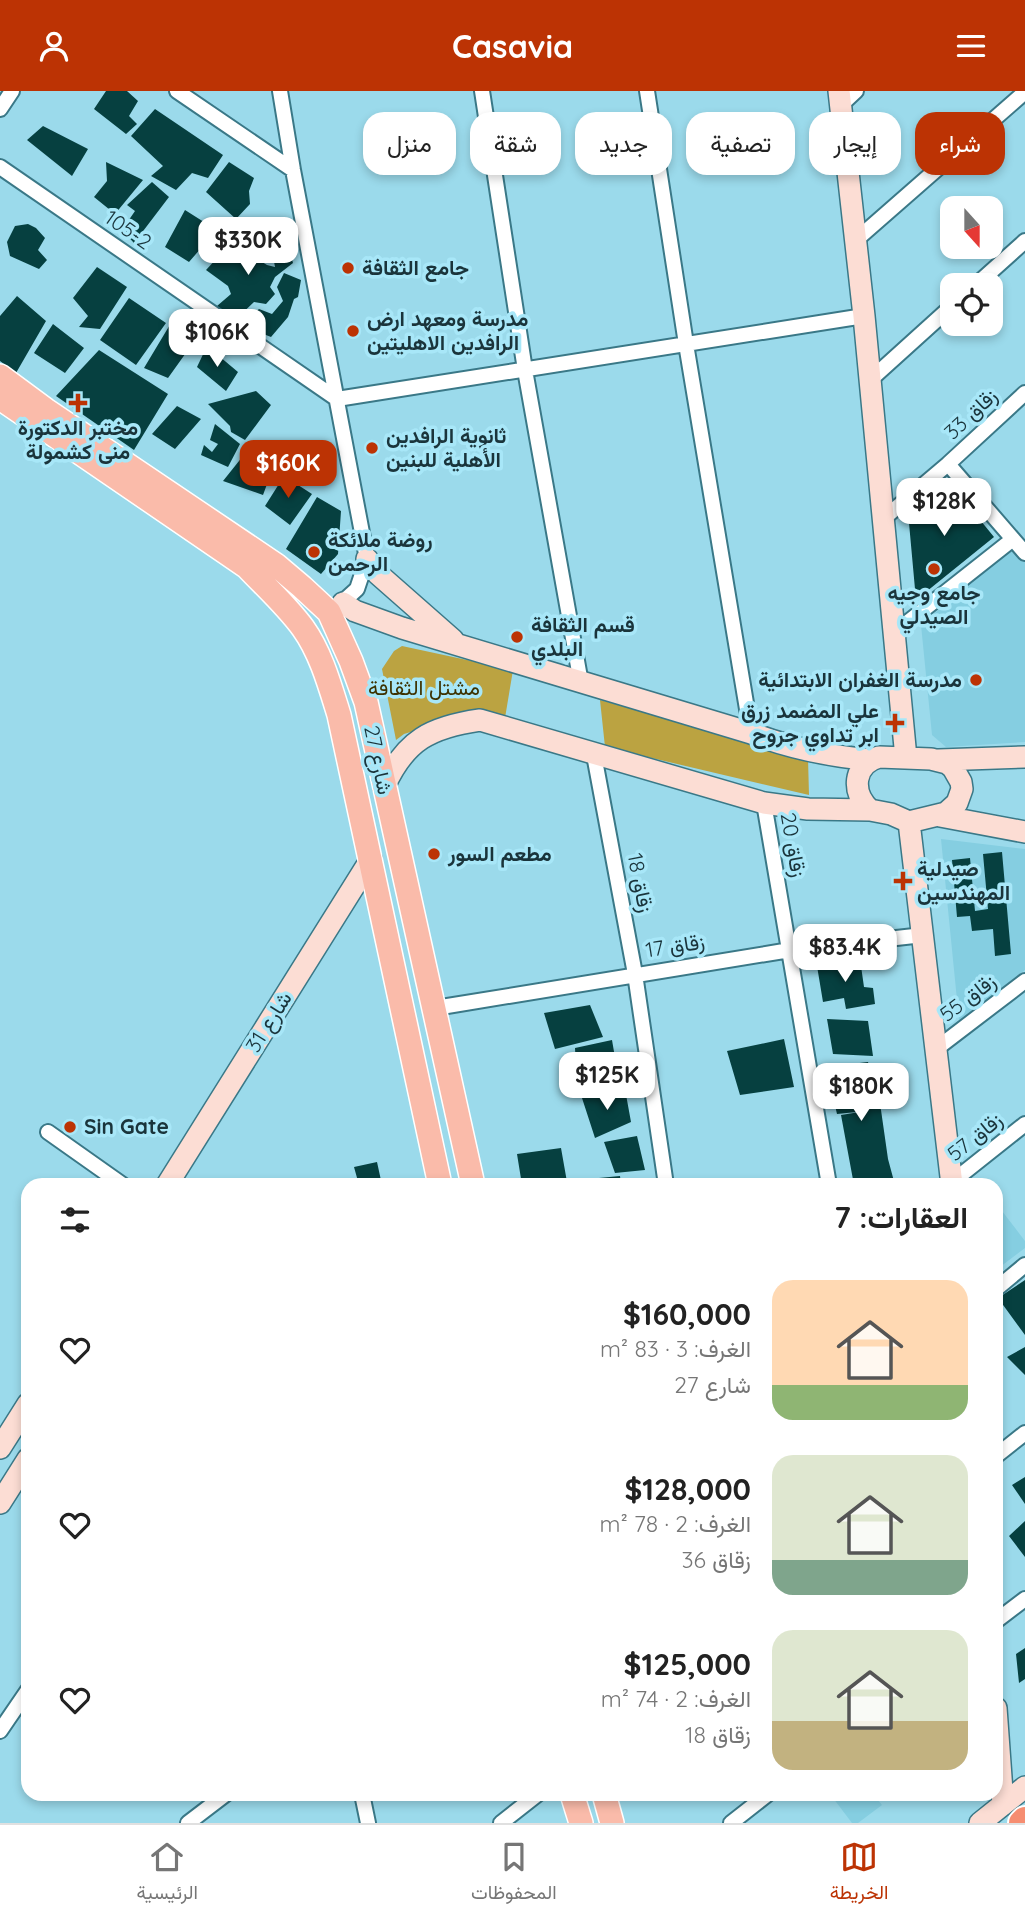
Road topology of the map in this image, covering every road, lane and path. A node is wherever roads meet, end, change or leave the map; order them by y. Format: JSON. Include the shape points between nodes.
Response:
{"nodes":[{"id":1,"x":12,"y":91,"type":"edge"},
{"id":2,"x":177,"y":91,"type":"edge"},
{"id":3,"x":280,"y":91,"type":"edge"},
{"id":4,"x":482,"y":91,"type":"edge"},
{"id":5,"x":646,"y":91,"type":"edge"},
{"id":6,"x":856,"y":91,"type":"edge"},
{"id":7,"x":1025,"y":92,"type":"edge"},
{"id":8,"x":840,"y":98,"type":"edge"},
{"id":9,"x":0,"y":109,"type":"edge"},
{"id":10,"x":0,"y":167,"type":"edge"},
{"id":11,"x":293,"y":170,"type":"junction"},
{"id":12,"x":856,"y":240,"type":"junction"},
{"id":13,"x":1025,"y":241,"type":"edge"},
{"id":14,"x":989,"y":273,"type":"edge"},
{"id":15,"x":864,"y":316,"type":"junction"},
{"id":16,"x":940,"y":317,"type":"edge"},
{"id":17,"x":686,"y":344,"type":"junction"},
{"id":18,"x":524,"y":370,"type":"junction"},
{"id":19,"x":0,"y":376,"type":"edge"},
{"id":20,"x":869,"y":381,"type":"junction"},
{"id":21,"x":1025,"y":393,"type":"edge"},
{"id":22,"x":0,"y":398,"type":"edge"},
{"id":23,"x":337,"y":399,"type":"junction"},
{"id":24,"x":947,"y":464,"type":"junction"},
{"id":25,"x":882,"y":520,"type":"junction"},
{"id":26,"x":1013,"y":539,"type":"junction"},
{"id":27,"x":1025,"y":553,"type":"edge"},
{"id":28,"x":367,"y":559,"type":"junction"},
{"id":29,"x":336,"y":608,"type":"junction"},
{"id":30,"x":894,"y":633,"type":"junction"},
{"id":31,"x":458,"y":643,"type":"junction"},
{"id":32,"x":581,"y":683,"type":"junction"},
{"id":33,"x":751,"y":733,"type":"junction"},
{"id":34,"x":594,"y":755,"type":"junction"},
{"id":35,"x":905,"y":758,"type":"junction"},
{"id":36,"x":1016,"y":758,"type":"edge"},
{"id":37,"x":871,"y":759,"type":"junction"},
{"id":38,"x":939,"y":759,"type":"junction"},
{"id":39,"x":961,"y":786,"type":"junction"},
{"id":40,"x":384,"y":787,"type":"junction"},
{"id":41,"x":764,"y":803,"type":"junction"},
{"id":42,"x":870,"y":810,"type":"junction"},
{"id":43,"x":940,"y":816,"type":"junction"},
{"id":44,"x":909,"y":822,"type":"junction"},
{"id":45,"x":1001,"y":828,"type":"junction"},
{"id":46,"x":1025,"y":832,"type":"edge"},
{"id":47,"x":371,"y":859,"type":"junction"},
{"id":48,"x":923,"y":935,"type":"junction"},
{"id":49,"x":790,"y":950,"type":"junction"},
{"id":50,"x":635,"y":974,"type":"junction"},
{"id":51,"x":1025,"y":981,"type":"edge"},
{"id":52,"x":435,"y":1008,"type":"junction"},
{"id":53,"x":936,"y":1049,"type":"junction"},
{"id":54,"x":1025,"y":1124,"type":"edge"},
{"id":55,"x":460,"y":1126,"type":"junction"},
{"id":56,"x":48,"y":1132,"type":"dead end"},
{"id":57,"x":429,"y":1133,"type":"junction"},
{"id":58,"x":113,"y":1178,"type":"edge"},
{"id":59,"x":171,"y":1178,"type":"edge"},
{"id":60,"x":439,"y":1178,"type":"edge"},
{"id":61,"x":471,"y":1178,"type":"edge"},
{"id":62,"x":665,"y":1178,"type":"edge"},
{"id":63,"x":828,"y":1178,"type":"edge"},
{"id":64,"x":951,"y":1178,"type":"edge"},
{"id":65,"x":959,"y":1178,"type":"edge"},
{"id":66,"x":1025,"y":1265,"type":"edge"},
{"id":67,"x":1003,"y":1283,"type":"edge"},
{"id":68,"x":21,"y":1415,"type":"edge"},
{"id":69,"x":1025,"y":1433,"type":"edge"},
{"id":70,"x":0,"y":1448,"type":"edge"},
{"id":71,"x":1003,"y":1450,"type":"edge"},
{"id":72,"x":21,"y":1470,"type":"edge"},
{"id":73,"x":0,"y":1503,"type":"edge"},
{"id":74,"x":1025,"y":1599,"type":"edge"},
{"id":75,"x":1003,"y":1616,"type":"edge"},
{"id":76,"x":21,"y":1700,"type":"edge"},
{"id":77,"x":0,"y":1731,"type":"edge"},
{"id":78,"x":1003,"y":1744,"type":"edge"},
{"id":79,"x":1025,"y":1787,"type":"edge"},
{"id":80,"x":217,"y":1801,"type":"edge"},
{"id":81,"x":363,"y":1801,"type":"edge"},
{"id":82,"x":529,"y":1801,"type":"edge"},
{"id":83,"x":574,"y":1801,"type":"edge"},
{"id":84,"x":606,"y":1801,"type":"edge"},
{"id":85,"x":759,"y":1801,"type":"edge"},
{"id":86,"x":1017,"y":1816,"type":"edge"},
{"id":87,"x":188,"y":1823,"type":"edge"},
{"id":88,"x":368,"y":1823,"type":"edge"},
{"id":89,"x":501,"y":1823,"type":"edge"},
{"id":90,"x":581,"y":1823,"type":"edge"},
{"id":91,"x":612,"y":1823,"type":"edge"},
{"id":92,"x":731,"y":1823,"type":"edge"},
{"id":93,"x":980,"y":1823,"type":"edge"}],
"edges":[{"from":1,"to":9,"type":"street"},
{"from":2,"to":11,"type":"street"},
{"from":3,"to":11,"type":"street"},
{"from":4,"to":18,"type":"street"},
{"from":5,"to":17,"type":"street"},
{"from":6,"to":8,"type":"street"},
{"from":7,"to":12,"type":"street"},
{"from":8,"to":12,"type":"street"},
{"from":10,"to":23,"type":"street","name":"105-2"},
{"from":11,"to":23,"type":"street"},
{"from":12,"to":15,"type":"street"},
{"from":13,"to":14,"type":"street"},
{"from":15,"to":17,"type":"street"},
{"from":15,"to":20,"type":"street"},
{"from":16,"to":20,"type":"street"},
{"from":17,"to":18,"type":"street"},
{"from":17,"to":33,"type":"street"},
{"from":18,"to":23,"type":"street"},
{"from":18,"to":32,"type":"street"},
{"from":19,"to":29,"type":"main road","name":"شارع 27"},
{"from":20,"to":25,"type":"street"},
{"from":21,"to":24,"type":"street","name":"زقاق 33"},
{"from":22,"to":47,"type":"main road","name":"شارع 27","via":[[247,567],[304,630],[339,715]]},
{"from":23,"to":28,"type":"street"},
{"from":24,"to":25,"type":"street","name":"زقاق 33"},
{"from":24,"to":26,"type":"street"},
{"from":25,"to":30,"type":"street"},
{"from":26,"to":27,"type":"street"},
{"from":26,"to":30,"type":"street"},
{"from":28,"to":29,"type":"street","via":[[357,589]]},
{"from":28,"to":31,"type":"street","via":[[378,574]]},
{"from":29,"to":31,"type":"street"},
{"from":29,"to":40,"type":"main road","name":"شارع 27","via":[[366,702]]},
{"from":30,"to":35,"type":"street"},
{"from":31,"to":32,"type":"street"},
{"from":32,"to":33,"type":"street"},
{"from":33,"to":37,"type":"street","via":[[806,751]]},
{"from":34,"to":40,"type":"street","via":[[481,720],[442,727],[422,737],[392,767]]},
{"from":34,"to":41,"type":"street"},
{"from":34,"to":50,"type":"street","name":"زقاق 18"},
{"from":35,"to":37,"type":"street"},
{"from":35,"to":38,"type":"street"},
{"from":36,"to":38,"type":"street"},
{"from":36,"to":39,"type":"street","via":[[982,769]]},
{"from":37,"to":42,"type":"street","via":[[859,772],[857,789]]},
{"from":38,"to":39,"type":"street","via":[[953,768]]},
{"from":39,"to":43,"type":"street","via":[[957,803]]},
{"from":39,"to":45,"type":"street"},
{"from":40,"to":52,"type":"main road","name":"شارع 27"},
{"from":41,"to":42,"type":"street"},
{"from":41,"to":49,"type":"street","name":"زقاق 20"},
{"from":42,"to":44,"type":"street"},
{"from":43,"to":44,"type":"street"},
{"from":43,"to":45,"type":"street"},
{"from":44,"to":48,"type":"street"},
{"from":45,"to":46,"type":"street"},
{"from":47,"to":57,"type":"main road","name":"شارع 27"},
{"from":47,"to":59,"type":"street","name":"شارع 31"},
{"from":48,"to":49,"type":"street","name":"زقاق 17"},
{"from":48,"to":53,"type":"street"},
{"from":49,"to":50,"type":"street","name":"زقاق 17"},
{"from":49,"to":63,"type":"street","name":"زقاق 20"},
{"from":50,"to":52,"type":"street","name":"زقاق 17"},
{"from":50,"to":62,"type":"street","name":"زقاق 18"},
{"from":51,"to":53,"type":"street","name":"زقاق 55"},
{"from":52,"to":55,"type":"main road","name":"شارع 27"},
{"from":53,"to":64,"type":"street"},
{"from":54,"to":65,"type":"street","name":"زقاق 57"},
{"from":55,"to":57,"type":"main road"},
{"from":55,"to":61,"type":"main road","name":"شارع 27"},
{"from":56,"to":58,"type":"street"},
{"from":57,"to":60,"type":"main road","name":"شارع 27"},
{"from":66,"to":67,"type":"street"},
{"from":68,"to":70,"type":"street"},
{"from":69,"to":71,"type":"street"},
{"from":72,"to":73,"type":"street"},
{"from":74,"to":75,"type":"street"},
{"from":76,"to":77,"type":"street"},
{"from":78,"to":86,"type":"street"},
{"from":79,"to":86,"type":"street"},
{"from":80,"to":87,"type":"street"},
{"from":81,"to":88,"type":"street"},
{"from":82,"to":89,"type":"street"},
{"from":83,"to":90,"type":"main road"},
{"from":84,"to":91,"type":"main road"},
{"from":85,"to":92,"type":"street"},
{"from":86,"to":93,"type":"street"}]}
